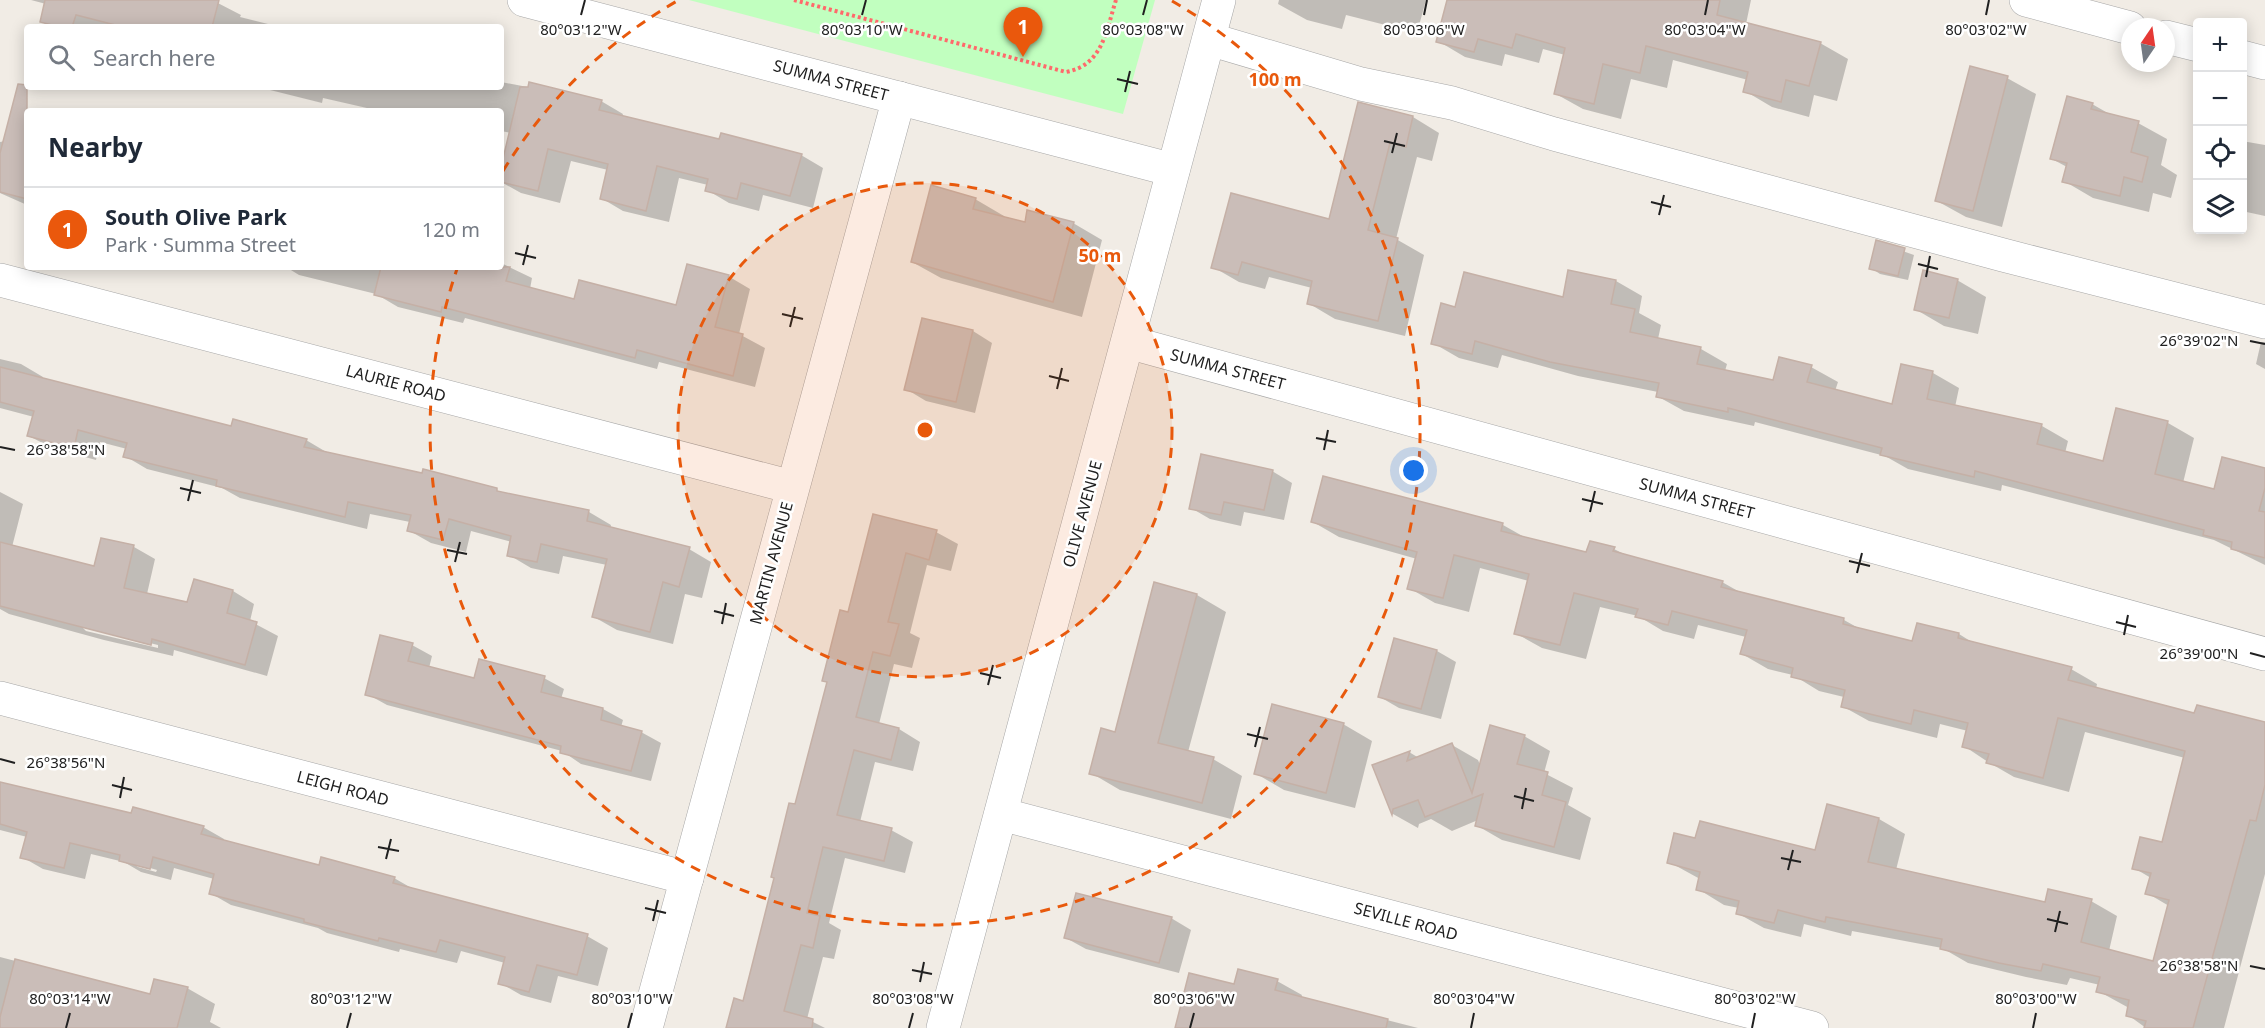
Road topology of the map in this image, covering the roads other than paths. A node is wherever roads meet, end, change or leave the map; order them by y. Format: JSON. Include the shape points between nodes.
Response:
{"nodes":[{"id":1,"x":524,"y":0,"type":"edge"},
{"id":2,"x":1219,"y":0,"type":"edge"},
{"id":3,"x":2026,"y":0,"type":"edge"},
{"id":4,"x":621,"y":12,"type":"edge"},
{"id":5,"x":2121,"y":26,"type":"edge"},
{"id":6,"x":1209,"y":39,"type":"junction"},
{"id":7,"x":2175,"y":39,"type":"edge"},
{"id":8,"x":2193,"y":44,"type":"edge"},
{"id":9,"x":2247,"y":58,"type":"edge"},
{"id":10,"x":2265,"y":63,"type":"edge"},
{"id":11,"x":899,"y":98,"type":"junction"},
{"id":12,"x":1173,"y":170,"type":"junction"},
{"id":13,"x":0,"y":280,"type":"edge"},
{"id":14,"x":2265,"y":322,"type":"edge"},
{"id":15,"x":1128,"y":342,"type":"junction"},
{"id":16,"x":792,"y":487,"type":"junction"},
{"id":17,"x":2265,"y":654,"type":"edge"},
{"id":18,"x":0,"y":698,"type":"edge"},
{"id":19,"x":1001,"y":814,"type":"junction"},
{"id":20,"x":687,"y":878,"type":"junction"},
{"id":21,"x":646,"y":1028,"type":"edge"},
{"id":22,"x":943,"y":1028,"type":"edge"},
{"id":23,"x":1812,"y":1028,"type":"edge"}],
"edges":[{"from":1,"to":4,"type":"street","name":"SUMMA STREET"},
{"from":2,"to":6,"type":"street","name":"OLIVE AVENUE"},
{"from":3,"to":5,"type":"street"},
{"from":4,"to":11,"type":"street","name":"SUMMA STREET"},
{"from":6,"to":12,"type":"street","name":"OLIVE AVENUE"},
{"from":6,"to":14,"type":"street","via":[[1361,84],[1452,103],[2003,255]]},
{"from":7,"to":8,"type":"street"},
{"from":9,"to":10,"type":"street"},
{"from":11,"to":12,"type":"street","name":"SUMMA STREET"},
{"from":11,"to":16,"type":"street","name":"MARTIN AVENUE"},
{"from":12,"to":15,"type":"street","name":"OLIVE AVENUE"},
{"from":13,"to":16,"type":"street","name":"LAURIE ROAD"},
{"from":15,"to":17,"type":"street","name":"SUMMA STREET"},
{"from":15,"to":19,"type":"street","name":"OLIVE AVENUE"},
{"from":16,"to":20,"type":"street","name":"MARTIN AVENUE"},
{"from":18,"to":20,"type":"street","name":"LEIGH ROAD"},
{"from":19,"to":22,"type":"street","name":"OLIVE AVENUE"},
{"from":19,"to":23,"type":"street","name":"SEVILLE ROAD"},
{"from":20,"to":21,"type":"street","name":"MARTIN AVENUE"}]}
